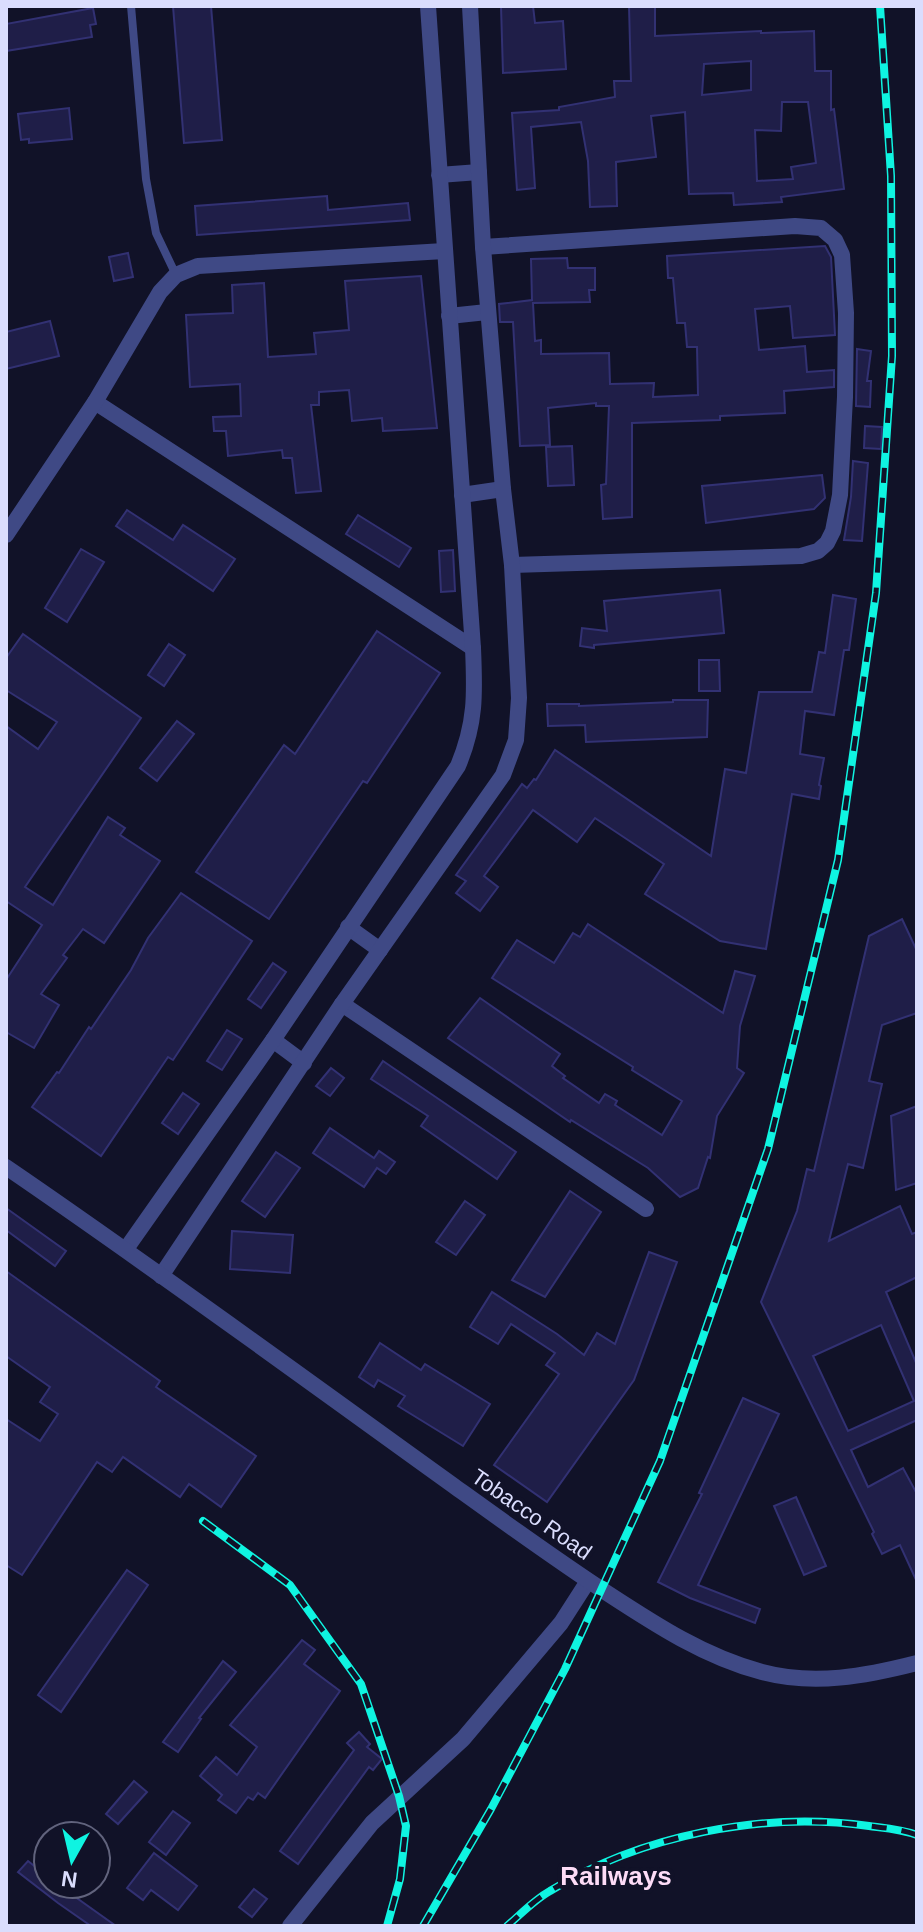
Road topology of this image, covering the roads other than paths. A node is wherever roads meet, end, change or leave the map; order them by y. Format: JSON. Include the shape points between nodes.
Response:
{"nodes":[{"id":1,"x":131,"y":6,"type":"edge"},
{"id":2,"x":429,"y":6,"type":"edge"},
{"id":3,"x":470,"y":6,"type":"edge"},
{"id":4,"x":479,"y":172,"type":"junction"},
{"id":5,"x":439,"y":175,"type":"junction"},
{"id":6,"x":483,"y":247,"type":"junction"},
{"id":7,"x":444,"y":251,"type":"junction"},
{"id":8,"x":176,"y":275,"type":"junction"},
{"id":9,"x":487,"y":312,"type":"junction"},
{"id":10,"x":449,"y":316,"type":"junction"},
{"id":11,"x":95,"y":402,"type":"junction"},
{"id":12,"x":503,"y":489,"type":"junction"},
{"id":13,"x":462,"y":495,"type":"junction"},
{"id":14,"x":6,"y":535,"type":"edge"},
{"id":15,"x":512,"y":565,"type":"junction"},
{"id":16,"x":473,"y":648,"type":"junction"},
{"id":17,"x":348,"y":927,"type":"junction"},
{"id":18,"x":380,"y":950,"type":"junction"},
{"id":19,"x":342,"y":1004,"type":"junction"},
{"id":20,"x":273,"y":1040,"type":"junction"},
{"id":21,"x":304,"y":1063,"type":"junction"},
{"id":22,"x":6,"y":1167,"type":"edge"},
{"id":23,"x":646,"y":1209,"type":"dead end"},
{"id":24,"x":126,"y":1249,"type":"junction"},
{"id":25,"x":161,"y":1276,"type":"junction"},
{"id":26,"x":588,"y":1581,"type":"junction"},
{"id":27,"x":917,"y":1663,"type":"edge"},
{"id":28,"x":290,"y":1926,"type":"edge"}],
"edges":[{"from":1,"to":8,"type":"lane","via":[[146,179],[156,233]]},
{"from":2,"to":5,"type":"street"},
{"from":3,"to":4,"type":"street"},
{"from":4,"to":5,"type":"street"},
{"from":4,"to":6,"type":"street"},
{"from":5,"to":7,"type":"street"},
{"from":6,"to":9,"type":"street"},
{"from":6,"to":15,"type":"street","via":[[795,226],[821,228],[842,255],[844,425],[840,495],[827,543],[801,556]]},
{"from":7,"to":8,"type":"street","via":[[198,266]]},
{"from":7,"to":10,"type":"street"},
{"from":8,"to":11,"type":"street","via":[[160,292]]},
{"from":9,"to":10,"type":"street"},
{"from":9,"to":12,"type":"street"},
{"from":10,"to":13,"type":"street"},
{"from":11,"to":14,"type":"street"},
{"from":11,"to":16,"type":"street"},
{"from":12,"to":13,"type":"street"},
{"from":12,"to":15,"type":"street"},
{"from":13,"to":16,"type":"street"},
{"from":15,"to":18,"type":"street","via":[[516,740],[503,775]]},
{"from":16,"to":17,"type":"street","via":[[475,702],[470,738],[458,766]]},
{"from":17,"to":18,"type":"street"},
{"from":17,"to":20,"type":"street"},
{"from":18,"to":19,"type":"street"},
{"from":19,"to":21,"type":"street"},
{"from":19,"to":23,"type":"street"},
{"from":20,"to":21,"type":"street"},
{"from":20,"to":24,"type":"street"},
{"from":21,"to":25,"type":"street"},
{"from":22,"to":24,"type":"street","name":"Tobacco Road"},
{"from":24,"to":25,"type":"street","name":"Tobacco Road"},
{"from":25,"to":26,"type":"street","name":"Tobacco Road"},
{"from":26,"to":27,"type":"street","name":"Tobacco Road","via":[[664,1631],[765,1673],[851,1678]]},
{"from":26,"to":28,"type":"street","via":[[561,1623],[473,1728],[372,1823]]}]}
